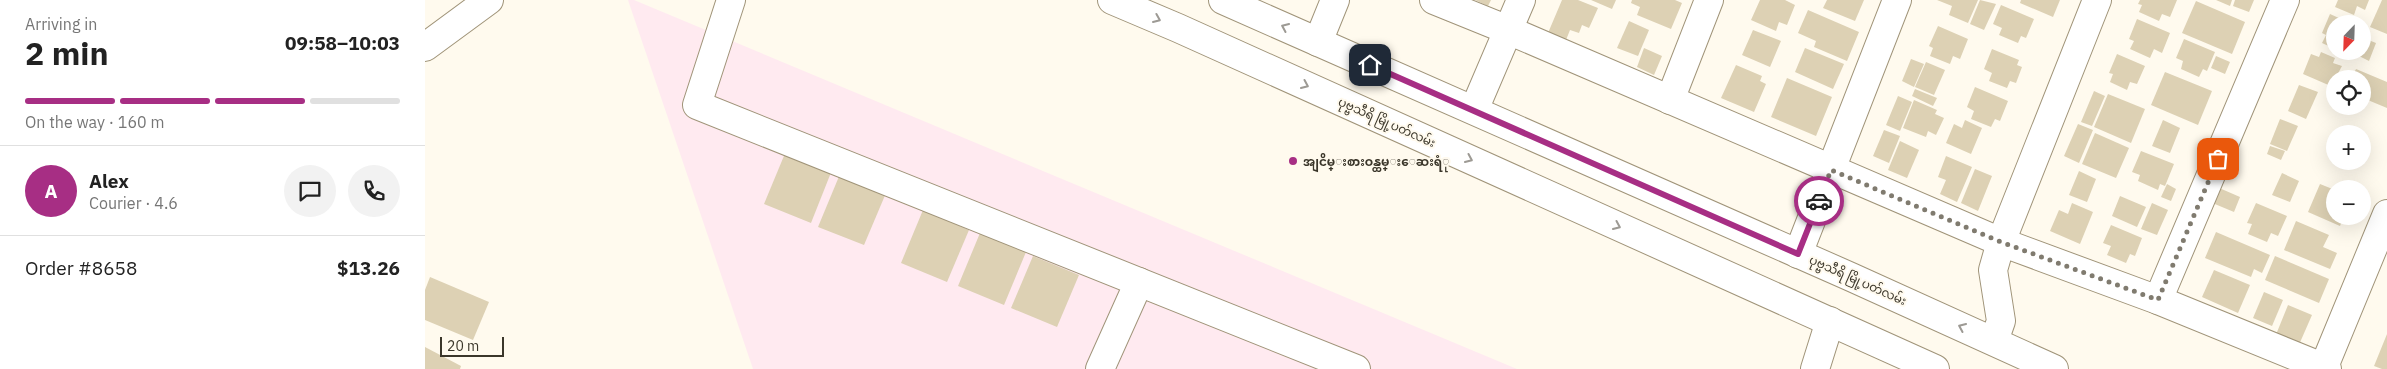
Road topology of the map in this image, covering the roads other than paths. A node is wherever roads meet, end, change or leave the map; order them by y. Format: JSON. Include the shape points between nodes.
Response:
{"nodes":[{"id":1,"x":489,"y":0,"type":"edge"},
{"id":2,"x":731,"y":0,"type":"edge"},
{"id":3,"x":1112,"y":0,"type":"edge"},
{"id":4,"x":1223,"y":0,"type":"edge"},
{"id":5,"x":1335,"y":0,"type":"edge"},
{"id":6,"x":1433,"y":0,"type":"edge"},
{"id":7,"x":1521,"y":0,"type":"edge"},
{"id":8,"x":1709,"y":0,"type":"edge"},
{"id":9,"x":1897,"y":0,"type":"edge"},
{"id":10,"x":2097,"y":0,"type":"edge"},
{"id":11,"x":2285,"y":0,"type":"edge"},
{"id":12,"x":1508,"y":30,"type":"junction"},
{"id":13,"x":1318,"y":42,"type":"junction"},
{"id":14,"x":425,"y":47,"type":"edge"},
{"id":15,"x":1670,"y":100,"type":"junction"},
{"id":16,"x":1474,"y":110,"type":"junction"},
{"id":17,"x":1831,"y":170,"type":"junction"},
{"id":18,"x":2387,"y":214,"type":"edge"},
{"id":19,"x":2001,"y":242,"type":"junction"},
{"id":20,"x":1798,"y":254,"type":"junction"},
{"id":21,"x":1139,"y":282,"type":"junction"},
{"id":22,"x":2158,"y":300,"type":"junction"},
{"id":23,"x":1830,"y":321,"type":"junction"},
{"id":24,"x":1994,"y":341,"type":"junction"},
{"id":25,"x":2324,"y":368,"type":"edge"},
{"id":26,"x":1100,"y":369,"type":"edge"},
{"id":27,"x":1356,"y":369,"type":"edge"},
{"id":28,"x":1815,"y":369,"type":"edge"},
{"id":29,"x":1935,"y":369,"type":"edge"},
{"id":30,"x":2054,"y":369,"type":"edge"}],
"edges":[{"from":1,"to":14,"type":"street"},
{"from":2,"to":21,"type":"street","via":[[697,105]]},
{"from":3,"to":23,"type":"street","name":"ပုဗ္ဗသီရိ မြို့ပတ်လမ်း","one_way":true},
{"from":13,"to":4,"type":"street","name":"ပုဗ္ဗသီရိ မြို့ပတ်လမ်း","one_way":true},
{"from":5,"to":13,"type":"street"},
{"from":6,"to":12,"type":"street"},
{"from":7,"to":12,"type":"street"},
{"from":8,"to":15,"type":"street"},
{"from":9,"to":17,"type":"street"},
{"from":10,"to":19,"type":"street"},
{"from":11,"to":22,"type":"street"},
{"from":12,"to":15,"type":"street"},
{"from":12,"to":16,"type":"street"},
{"from":13,"to":16,"type":"street","name":"ပုဗ္ဗသီရိ မြို့ပတ်လမ်း"},
{"from":15,"to":17,"type":"street"},
{"from":16,"to":20,"type":"street","name":"ပုဗ္ဗသီရိ မြို့ပတ်လမ်း"},
{"from":17,"to":19,"type":"street"},
{"from":17,"to":20,"type":"street"},
{"from":18,"to":25,"type":"street"},
{"from":19,"to":22,"type":"street"},
{"from":19,"to":24,"type":"street","via":[[1993,270],[2001,321]]},
{"from":24,"to":20,"type":"street","name":"ပုဗ္ဗသီရိ မြို့ပတ်လမ်း","one_way":true},
{"from":21,"to":26,"type":"street"},
{"from":21,"to":27,"type":"street"},
{"from":22,"to":25,"type":"street"},
{"from":23,"to":28,"type":"street"},
{"from":23,"to":29,"type":"street","name":"ပုဗ္ဗသီရိ မြို့ပတ်လမ်း"},
{"from":24,"to":30,"type":"street","name":"ပုဗ္ဗသီရိ မြို့ပတ်လမ်း"}]}
